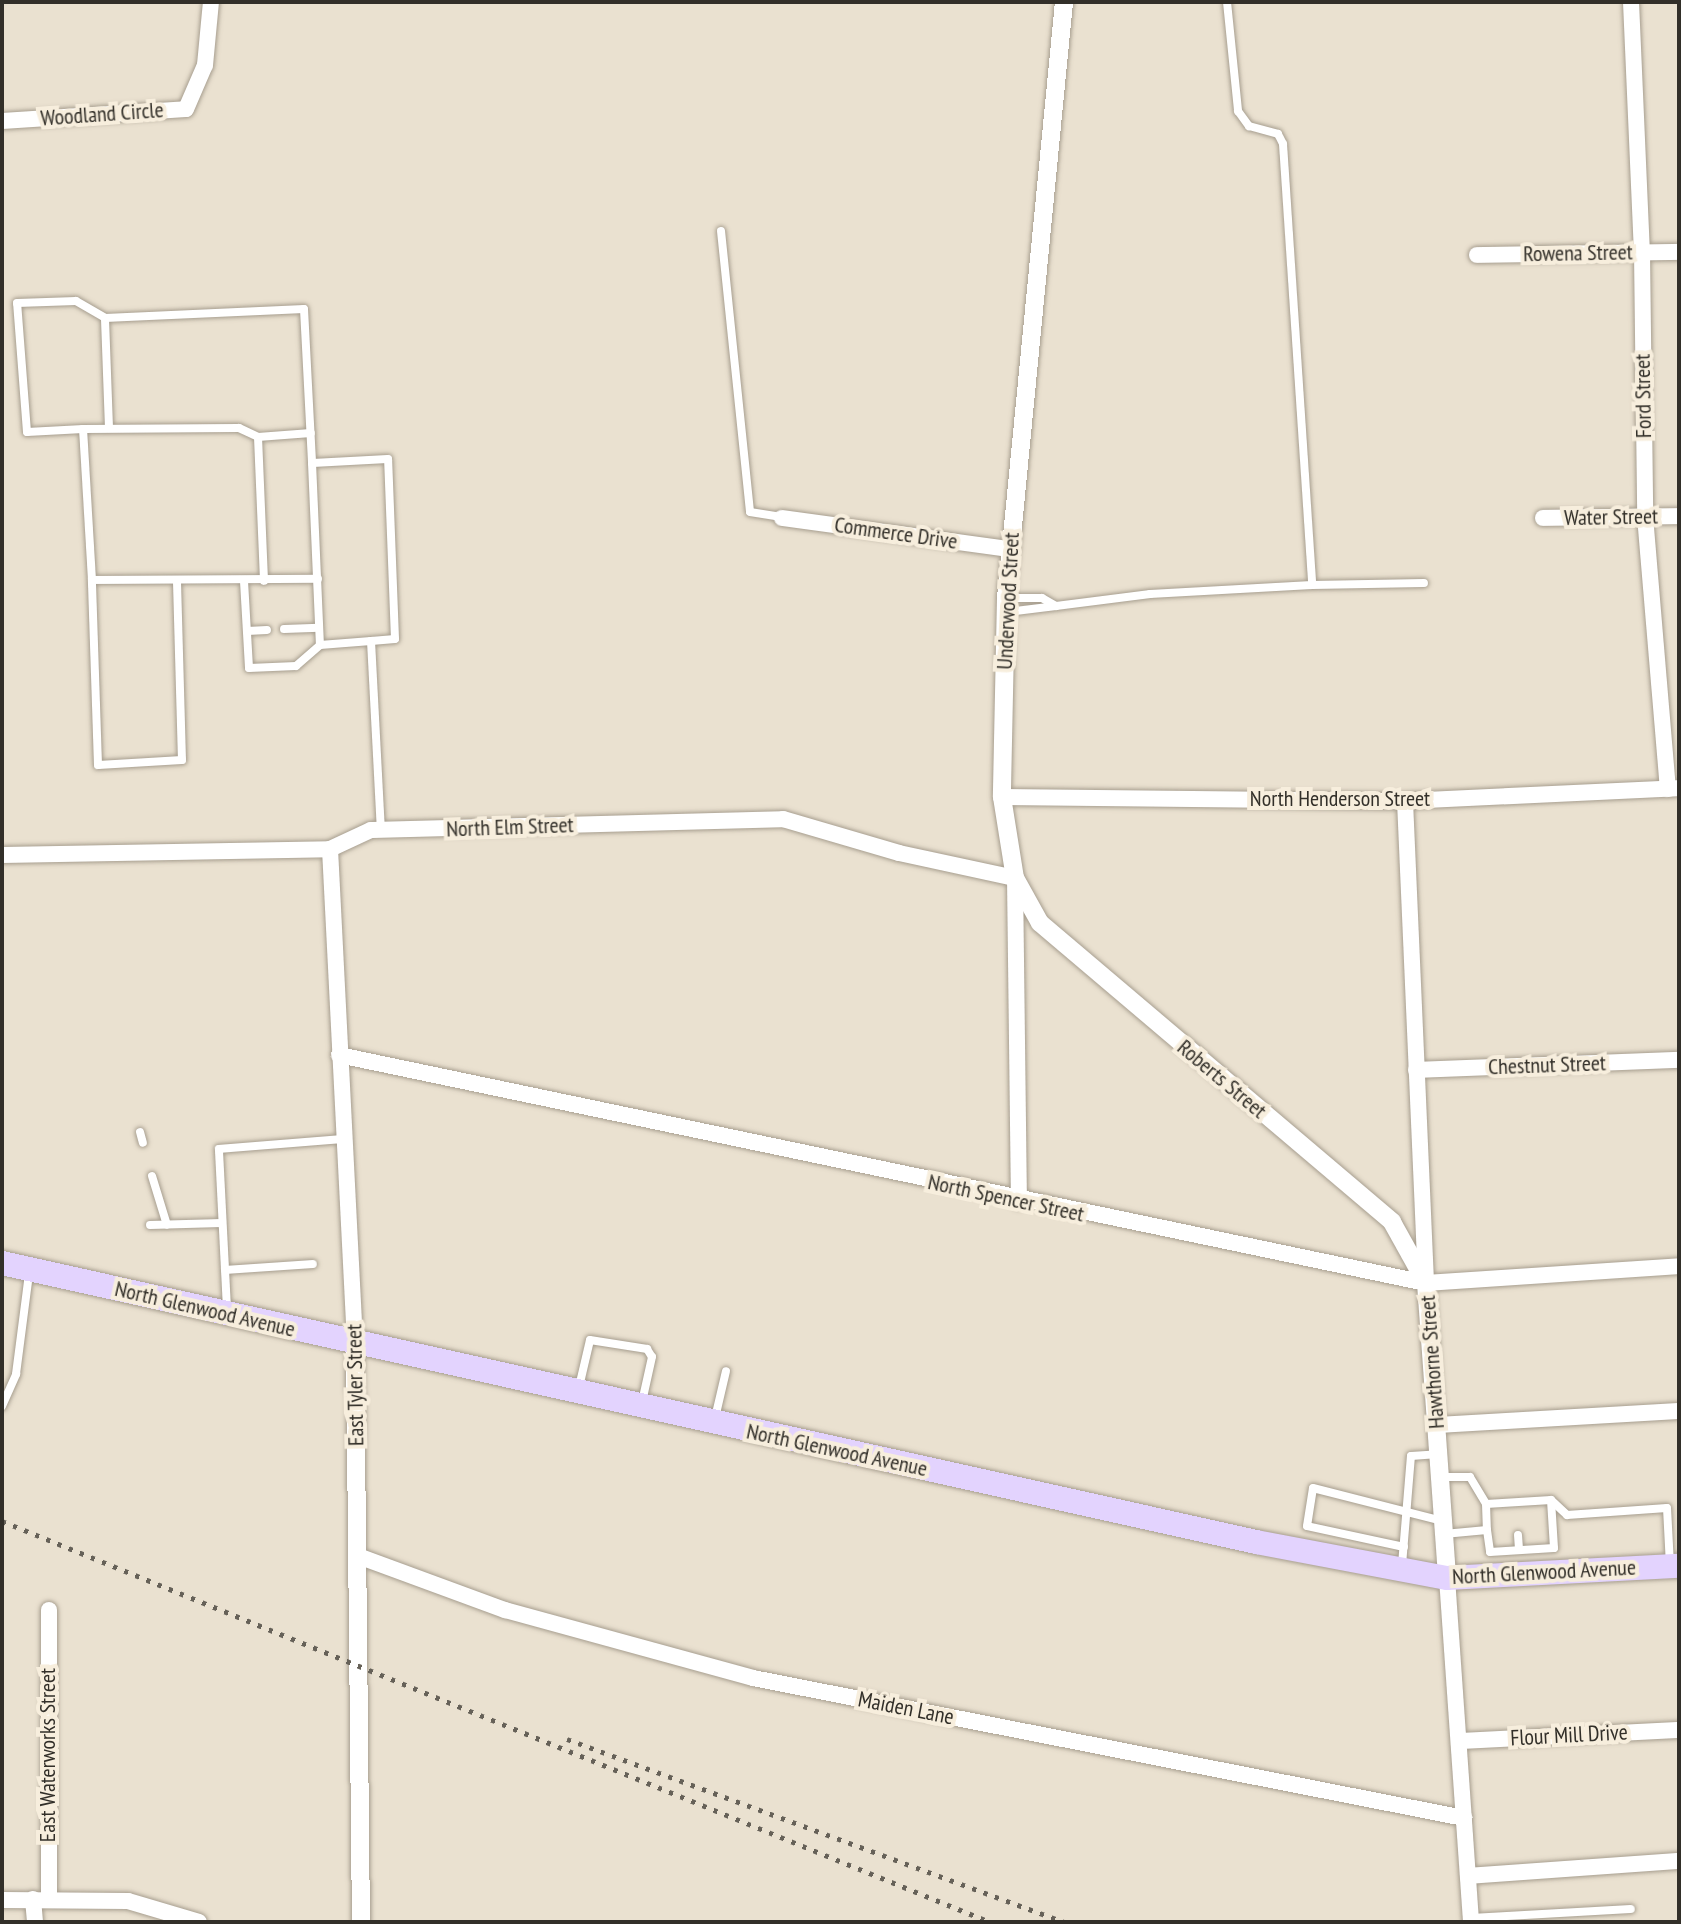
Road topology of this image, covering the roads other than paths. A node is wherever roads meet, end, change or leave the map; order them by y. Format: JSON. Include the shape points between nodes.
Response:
{"nodes":[{"id":1,"x":211,"y":2,"type":"edge"},
{"id":2,"x":1064,"y":2,"type":"edge"},
{"id":3,"x":1227,"y":2,"type":"edge"},
{"id":4,"x":1631,"y":2,"type":"edge"},
{"id":5,"x":2,"y":121,"type":"edge"},
{"id":6,"x":721,"y":231,"type":"dead end"},
{"id":7,"x":1642,"y":252,"type":"junction"},
{"id":8,"x":1679,"y":252,"type":"edge"},
{"id":9,"x":1477,"y":255,"type":"dead end"},
{"id":10,"x":105,"y":318,"type":"junction"},
{"id":11,"x":109,"y":428,"type":"junction"},
{"id":12,"x":83,"y":429,"type":"junction"},
{"id":13,"x":311,"y":433,"type":"junction"},
{"id":14,"x":258,"y":437,"type":"junction"},
{"id":15,"x":312,"y":463,"type":"junction"},
{"id":16,"x":1645,"y":516,"type":"junction"},
{"id":17,"x":1679,"y":516,"type":"edge"},
{"id":18,"x":782,"y":518,"type":"joint"},
{"id":19,"x":1543,"y":518,"type":"dead end"},
{"id":20,"x":1009,"y":549,"type":"junction"},
{"id":21,"x":318,"y":579,"type":"junction"},
{"id":22,"x":92,"y":580,"type":"junction"},
{"id":23,"x":244,"y":581,"type":"junction"},
{"id":24,"x":264,"y":581,"type":"junction"},
{"id":25,"x":177,"y":582,"type":"junction"},
{"id":26,"x":1424,"y":583,"type":"dead end"},
{"id":27,"x":1312,"y":585,"type":"junction"},
{"id":28,"x":1006,"y":605,"type":"junction"},
{"id":29,"x":1056,"y":606,"type":"junction"},
{"id":30,"x":319,"y":628,"type":"junction"},
{"id":31,"x":284,"y":629,"type":"dead end"},
{"id":32,"x":267,"y":630,"type":"dead end"},
{"id":33,"x":247,"y":631,"type":"junction"},
{"id":34,"x":371,"y":641,"type":"junction"},
{"id":35,"x":320,"y":645,"type":"junction"},
{"id":36,"x":1674,"y":789,"type":"edge"},
{"id":37,"x":1002,"y":797,"type":"junction"},
{"id":38,"x":1405,"y":801,"type":"junction"},
{"id":39,"x":381,"y":830,"type":"junction"},
{"id":40,"x":330,"y":849,"type":"junction"},
{"id":41,"x":2,"y":855,"type":"edge"},
{"id":42,"x":1015,"y":878,"type":"junction"},
{"id":43,"x":339,"y":1055,"type":"junction"},
{"id":44,"x":1679,"y":1060,"type":"edge"},
{"id":45,"x":1416,"y":1070,"type":"junction"},
{"id":46,"x":140,"y":1132,"type":"dead end"},
{"id":47,"x":342,"y":1139,"type":"junction"},
{"id":48,"x":143,"y":1143,"type":"dead end"},
{"id":49,"x":152,"y":1176,"type":"dead end"},
{"id":50,"x":1019,"y":1201,"type":"junction"},
{"id":51,"x":222,"y":1223,"type":"junction"},
{"id":52,"x":150,"y":1225,"type":"dead end"},
{"id":53,"x":167,"y":1225,"type":"junction"},
{"id":54,"x":2,"y":1263,"type":"edge"},
{"id":55,"x":313,"y":1264,"type":"dead end"},
{"id":56,"x":1679,"y":1266,"type":"edge"},
{"id":57,"x":30,"y":1269,"type":"junction"},
{"id":58,"x":225,"y":1270,"type":"junction"},
{"id":59,"x":1426,"y":1283,"type":"junction"},
{"id":60,"x":227,"y":1313,"type":"junction"},
{"id":61,"x":355,"y":1344,"type":"junction"},
{"id":62,"x":726,"y":1371,"type":"dead end"},
{"id":63,"x":577,"y":1393,"type":"junction"},
{"id":64,"x":2,"y":1406,"type":"edge"},
{"id":65,"x":641,"y":1407,"type":"junction"},
{"id":66,"x":1679,"y":1411,"type":"edge"},
{"id":67,"x":714,"y":1423,"type":"junction"},
{"id":68,"x":1437,"y":1425,"type":"junction"},
{"id":69,"x":1438,"y":1454,"type":"junction"},
{"id":70,"x":1440,"y":1477,"type":"junction"},
{"id":71,"x":1551,"y":1500,"type":"junction"},
{"id":72,"x":1486,"y":1504,"type":"junction"},
{"id":73,"x":1407,"y":1510,"type":"junction"},
{"id":74,"x":1330,"y":1521,"type":"dead end"},
{"id":75,"x":1355,"y":1526,"type":"dead end"},
{"id":76,"x":1444,"y":1528,"type":"junction"},
{"id":77,"x":1317,"y":1529,"type":"junction"},
{"id":78,"x":1487,"y":1530,"type":"junction"},
{"id":79,"x":1329,"y":1532,"type":"junction"},
{"id":80,"x":1518,"y":1535,"type":"dead end"},
{"id":81,"x":1353,"y":1537,"type":"junction"},
{"id":82,"x":1539,"y":1549,"type":"junction"},
{"id":83,"x":1519,"y":1550,"type":"junction"},
{"id":84,"x":1311,"y":1553,"type":"junction"},
{"id":85,"x":358,"y":1556,"type":"junction"},
{"id":86,"x":1403,"y":1558,"type":"junction"},
{"id":87,"x":1502,"y":1564,"type":"junction"},
{"id":88,"x":1675,"y":1566,"type":"edge"},
{"id":89,"x":1540,"y":1574,"type":"junction"},
{"id":90,"x":1447,"y":1578,"type":"junction"},
{"id":91,"x":49,"y":1610,"type":"dead end"},
{"id":92,"x":1679,"y":1730,"type":"edge"},
{"id":93,"x":1459,"y":1741,"type":"junction"},
{"id":94,"x":1464,"y":1818,"type":"junction"},
{"id":95,"x":1679,"y":1861,"type":"edge"},
{"id":96,"x":1468,"y":1876,"type":"junction"},
{"id":97,"x":2,"y":1900,"type":"edge"},
{"id":98,"x":41,"y":1900,"type":"junction"},
{"id":99,"x":1631,"y":1909,"type":"dead end"},
{"id":100,"x":1471,"y":1920,"type":"edge"},
{"id":101,"x":35,"y":1922,"type":"edge"},
{"id":102,"x":199,"y":1922,"type":"edge"},
{"id":103,"x":361,"y":1922,"type":"edge"}],
"edges":[{"from":1,"to":5,"type":"street","name":"Woodland Circle","via":[[205,65],[186,109]]},
{"from":2,"to":20,"type":"street","name":"Underwood Street"},
{"from":3,"to":27,"type":"lane","via":[[1238,111],[1249,126],[1278,134],[1283,144]]},
{"from":4,"to":7,"type":"street","name":"Ford Street"},
{"from":6,"to":18,"type":"lane","via":[[750,512]]},
{"from":7,"to":8,"type":"street","name":"Rowena Street"},
{"from":7,"to":9,"type":"street","name":"Rowena Street"},
{"from":7,"to":16,"type":"street","name":"Ford Street"},
{"from":10,"to":11,"type":"lane"},
{"from":10,"to":12,"type":"lane","via":[[76,301],[17,303],[27,432]]},
{"from":10,"to":13,"type":"lane","via":[[304,309]]},
{"from":11,"to":12,"type":"lane"},
{"from":11,"to":14,"type":"lane","via":[[239,428]]},
{"from":12,"to":22,"type":"lane"},
{"from":13,"to":14,"type":"lane"},
{"from":13,"to":15,"type":"lane"},
{"from":14,"to":24,"type":"lane"},
{"from":15,"to":21,"type":"lane"},
{"from":15,"to":34,"type":"lane","via":[[388,459],[395,639]]},
{"from":16,"to":17,"type":"street","name":"Water Street"},
{"from":16,"to":19,"type":"street","name":"Water Street"},
{"from":16,"to":36,"type":"street","name":"Ford Street"},
{"from":18,"to":20,"type":"street","name":"Commerce Drive"},
{"from":20,"to":28,"type":"street","name":"Underwood Street"},
{"from":21,"to":24,"type":"lane"},
{"from":21,"to":30,"type":"lane"},
{"from":22,"to":25,"type":"lane","via":[[148,577]]},
{"from":22,"to":25,"type":"lane","via":[[98,765],[182,760]]},
{"from":23,"to":24,"type":"lane"},
{"from":23,"to":25,"type":"lane"},
{"from":23,"to":33,"type":"lane"},
{"from":26,"to":27,"type":"lane"},
{"from":27,"to":29,"type":"lane","via":[[1150,594]]},
{"from":28,"to":29,"type":"lane"},
{"from":28,"to":29,"type":"lane","via":[[1042,598]]},
{"from":28,"to":37,"type":"street","name":"Underwood Street"},
{"from":30,"to":31,"type":"lane"},
{"from":30,"to":35,"type":"lane"},
{"from":32,"to":33,"type":"lane"},
{"from":33,"to":35,"type":"lane","via":[[249,668],[296,666]]},
{"from":34,"to":35,"type":"lane"},
{"from":34,"to":39,"type":"lane"},
{"from":36,"to":38,"type":"street","name":"North Henderson Street"},
{"from":37,"to":38,"type":"street","name":"North Henderson Street"},
{"from":37,"to":42,"type":"street","name":"Underwood Street"},
{"from":38,"to":45,"type":"street","name":"Hawthorne Street"},
{"from":39,"to":40,"type":"street","name":"North Elm Street"},
{"from":39,"to":42,"type":"street","name":"North Elm Street","via":[[783,819],[899,853]]},
{"from":40,"to":41,"type":"street","name":"North Elm Street"},
{"from":40,"to":43,"type":"street","name":"East Tyler Street"},
{"from":42,"to":50,"type":"street","name":"Underwood Street"},
{"from":42,"to":59,"type":"street","name":"Roberts Street","via":[[1040,923],[1392,1222]]},
{"from":43,"to":47,"type":"street","name":"East Tyler Street"},
{"from":43,"to":50,"type":"street","name":"North Spencer Street"},
{"from":44,"to":45,"type":"street","name":"Chestnut Street"},
{"from":45,"to":59,"type":"street","name":"Hawthorne Street"},
{"from":46,"to":48,"type":"lane"},
{"from":47,"to":51,"type":"lane","via":[[219,1149]]},
{"from":47,"to":61,"type":"street","name":"East Tyler Street"},
{"from":49,"to":53,"type":"lane"},
{"from":50,"to":59,"type":"street","name":"North Spencer Street"},
{"from":51,"to":53,"type":"lane"},
{"from":51,"to":58,"type":"lane"},
{"from":52,"to":53,"type":"lane"},
{"from":54,"to":57,"type":"main road","name":"North Glenwood Avenue"},
{"from":55,"to":58,"type":"lane"},
{"from":56,"to":59,"type":"street","name":"North Spencer Street"},
{"from":57,"to":60,"type":"main road","name":"North Glenwood Avenue"},
{"from":57,"to":64,"type":"lane","via":[[16,1374]]},
{"from":58,"to":60,"type":"lane"},
{"from":59,"to":68,"type":"street","name":"Hawthorne Street"},
{"from":60,"to":61,"type":"main road","name":"North Glenwood Avenue"},
{"from":61,"to":63,"type":"main road","name":"North Glenwood Avenue"},
{"from":61,"to":85,"type":"street","name":"East Tyler Street"},
{"from":62,"to":67,"type":"lane"},
{"from":63,"to":65,"type":"main road","name":"North Glenwood Avenue"},
{"from":63,"to":65,"type":"lane","via":[[590,1340],[611,1341],[647,1349],[652,1357]]},
{"from":65,"to":67,"type":"main road","name":"North Glenwood Avenue"},
{"from":66,"to":68,"type":"street"},
{"from":67,"to":84,"type":"main road","name":"North Glenwood Avenue"},
{"from":68,"to":69,"type":"street","name":"Hawthorne Street"},
{"from":69,"to":70,"type":"street","name":"Hawthorne Street"},
{"from":69,"to":73,"type":"lane","via":[[1411,1456]]},
{"from":70,"to":72,"type":"lane","via":[[1470,1477]]},
{"from":70,"to":76,"type":"street","name":"Hawthorne Street"},
{"from":71,"to":72,"type":"lane"},
{"from":71,"to":82,"type":"lane","via":[[1554,1548]]},
{"from":71,"to":88,"type":"lane","via":[[1567,1515],[1667,1508]]},
{"from":72,"to":78,"type":"lane"},
{"from":73,"to":76,"type":"lane"},
{"from":73,"to":77,"type":"lane","via":[[1313,1488],[1307,1526]]},
{"from":73,"to":86,"type":"lane"},
{"from":74,"to":79,"type":"lane"},
{"from":75,"to":81,"type":"lane"},
{"from":76,"to":78,"type":"lane"},
{"from":76,"to":90,"type":"street","name":"Hawthorne Street"},
{"from":77,"to":79,"type":"lane"},
{"from":77,"to":84,"type":"lane"},
{"from":78,"to":87,"type":"lane","via":[[1490,1552]]},
{"from":79,"to":81,"type":"lane"},
{"from":80,"to":83,"type":"lane"},
{"from":81,"to":86,"type":"lane","via":[[1380,1537]]},
{"from":82,"to":83,"type":"lane"},
{"from":82,"to":89,"type":"lane"},
{"from":83,"to":87,"type":"lane"},
{"from":84,"to":86,"type":"main road","name":"North Glenwood Avenue"},
{"from":85,"to":94,"type":"street","name":"Maiden Lane","via":[[505,1610],[753,1678]]},
{"from":85,"to":103,"type":"street","name":"East Tyler Street"},
{"from":86,"to":90,"type":"main road","name":"North Glenwood Avenue"},
{"from":87,"to":89,"type":"main road","name":"North Glenwood Avenue"},
{"from":87,"to":90,"type":"main road","name":"North Glenwood Avenue"},
{"from":88,"to":89,"type":"main road","name":"North Glenwood Avenue"},
{"from":90,"to":93,"type":"street","name":"Hawthorne Street"},
{"from":91,"to":98,"type":"street","name":"East Waterworks Street"},
{"from":92,"to":93,"type":"street","name":"Flour Mill Drive"},
{"from":93,"to":94,"type":"street","name":"Hawthorne Street"},
{"from":94,"to":96,"type":"street","name":"Hawthorne Street"},
{"from":95,"to":96,"type":"street"},
{"from":96,"to":100,"type":"street","name":"Hawthorne Street"},
{"from":97,"to":98,"type":"street"},
{"from":98,"to":101,"type":"street","name":"East Waterworks Street"},
{"from":98,"to":102,"type":"street","via":[[128,1901]]},
{"from":99,"to":100,"type":"lane"}]}
